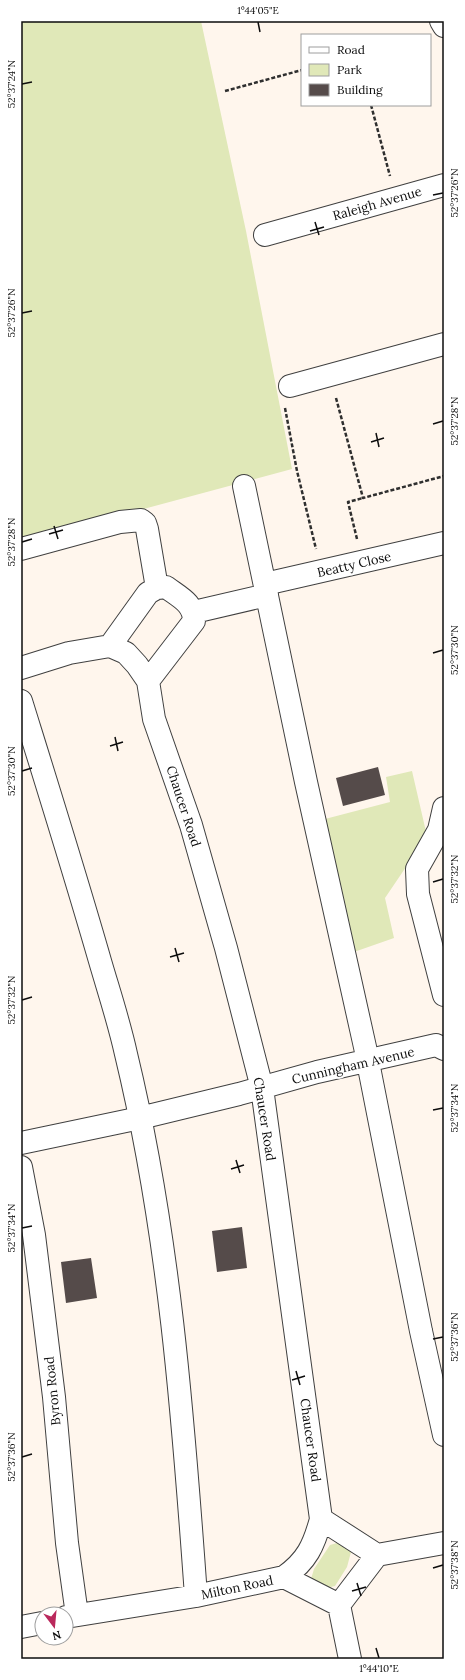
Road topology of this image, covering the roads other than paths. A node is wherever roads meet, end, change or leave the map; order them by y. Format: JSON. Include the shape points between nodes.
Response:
{"nodes":[{"id":1,"x":441,"y":21,"type":"edge"},
{"id":2,"x":444,"y":26,"type":"edge"},
{"id":3,"x":444,"y":185,"type":"edge"},
{"id":4,"x":264,"y":235,"type":"dead end"},
{"id":5,"x":444,"y":344,"type":"edge"},
{"id":6,"x":290,"y":386,"type":"road end"},
{"id":7,"x":244,"y":486,"type":"dead end"},
{"id":8,"x":444,"y":544,"type":"edge"},
{"id":9,"x":21,"y":549,"type":"edge"},
{"id":10,"x":157,"y":588,"type":"junction"},
{"id":11,"x":266,"y":590,"type":"junction"},
{"id":12,"x":194,"y":612,"type":"junction"},
{"id":13,"x":110,"y":646,"type":"junction"},
{"id":14,"x":21,"y":668,"type":"edge"},
{"id":15,"x":142,"y":673,"type":"junction"},
{"id":16,"x":21,"y":701,"type":"edge"},
{"id":17,"x":444,"y":808,"type":"edge"},
{"id":18,"x":444,"y":995,"type":"edge"},
{"id":19,"x":441,"y":1046,"type":"edge"},
{"id":20,"x":367,"y":1062,"type":"junction"},
{"id":21,"x":262,"y":1088,"type":"junction"},
{"id":22,"x":140,"y":1118,"type":"junction"},
{"id":23,"x":21,"y":1143,"type":"edge"},
{"id":24,"x":21,"y":1167,"type":"edge"},
{"id":25,"x":444,"y":1435,"type":"edge"},
{"id":26,"x":321,"y":1519,"type":"junction"},
{"id":27,"x":444,"y":1543,"type":"edge"},
{"id":28,"x":377,"y":1555,"type":"junction"},
{"id":29,"x":284,"y":1577,"type":"junction"},
{"id":30,"x":196,"y":1596,"type":"junction"},
{"id":31,"x":339,"y":1605,"type":"junction"},
{"id":32,"x":70,"y":1606,"type":"edge"},
{"id":33,"x":74,"y":1616,"type":"edge"},
{"id":34,"x":34,"y":1624,"type":"edge"},
{"id":35,"x":21,"y":1627,"type":"edge"},
{"id":36,"x":350,"y":1659,"type":"edge"}],
"edges":[{"from":1,"to":2,"type":"street"},
{"from":3,"to":4,"type":"street","name":"Raleigh Avenue"},
{"from":5,"to":6,"type":"street"},
{"from":7,"to":11,"type":"street"},
{"from":8,"to":11,"type":"street","name":"Beatty Close","via":[[322,571]]},
{"from":9,"to":10,"type":"street","via":[[120,522],[141,520],[147,529]]},
{"from":10,"to":12,"type":"street","via":[[166,587],[190,605]]},
{"from":10,"to":13,"type":"street","via":[[148,593]]},
{"from":11,"to":12,"type":"street","name":"Beatty Close"},
{"from":11,"to":20,"type":"street"},
{"from":12,"to":15,"type":"street","via":[[194,621]]},
{"from":13,"to":14,"type":"street","via":[[69,653]]},
{"from":13,"to":15,"type":"street","via":[[126,653]]},
{"from":15,"to":21,"type":"street","name":"Chaucer Road","via":[[154,719],[191,824]]},
{"from":16,"to":22,"type":"street","via":[[126,1052]]},
{"from":17,"to":18,"type":"street","via":[[439,830],[417,869],[418,894]]},
{"from":19,"to":20,"type":"street","name":"Cunningham Avenue"},
{"from":20,"to":21,"type":"street","name":"Cunningham Avenue","via":[[317,1072]]},
{"from":20,"to":25,"type":"street"},
{"from":21,"to":22,"type":"street","name":"Cunningham Avenue"},
{"from":21,"to":26,"type":"street","name":"Chaucer Road"},
{"from":22,"to":23,"type":"street","name":"Cunningham Avenue"},
{"from":22,"to":30,"type":"street","via":[[167,1273],[184,1431]]},
{"from":24,"to":32,"type":"street","name":"Byron Road","via":[[34,1235],[54,1397]]},
{"from":26,"to":28,"type":"street"},
{"from":26,"to":29,"type":"street","name":"Chaucer Road","via":[[309,1552],[298,1567]]},
{"from":27,"to":28,"type":"street"},
{"from":28,"to":31,"type":"street"},
{"from":29,"to":30,"type":"street","name":"Milton Road"},
{"from":29,"to":31,"type":"street","name":"Milton Road"},
{"from":30,"to":33,"type":"street","name":"Milton Road"},
{"from":31,"to":36,"type":"street"},
{"from":34,"to":35,"type":"street"}]}
